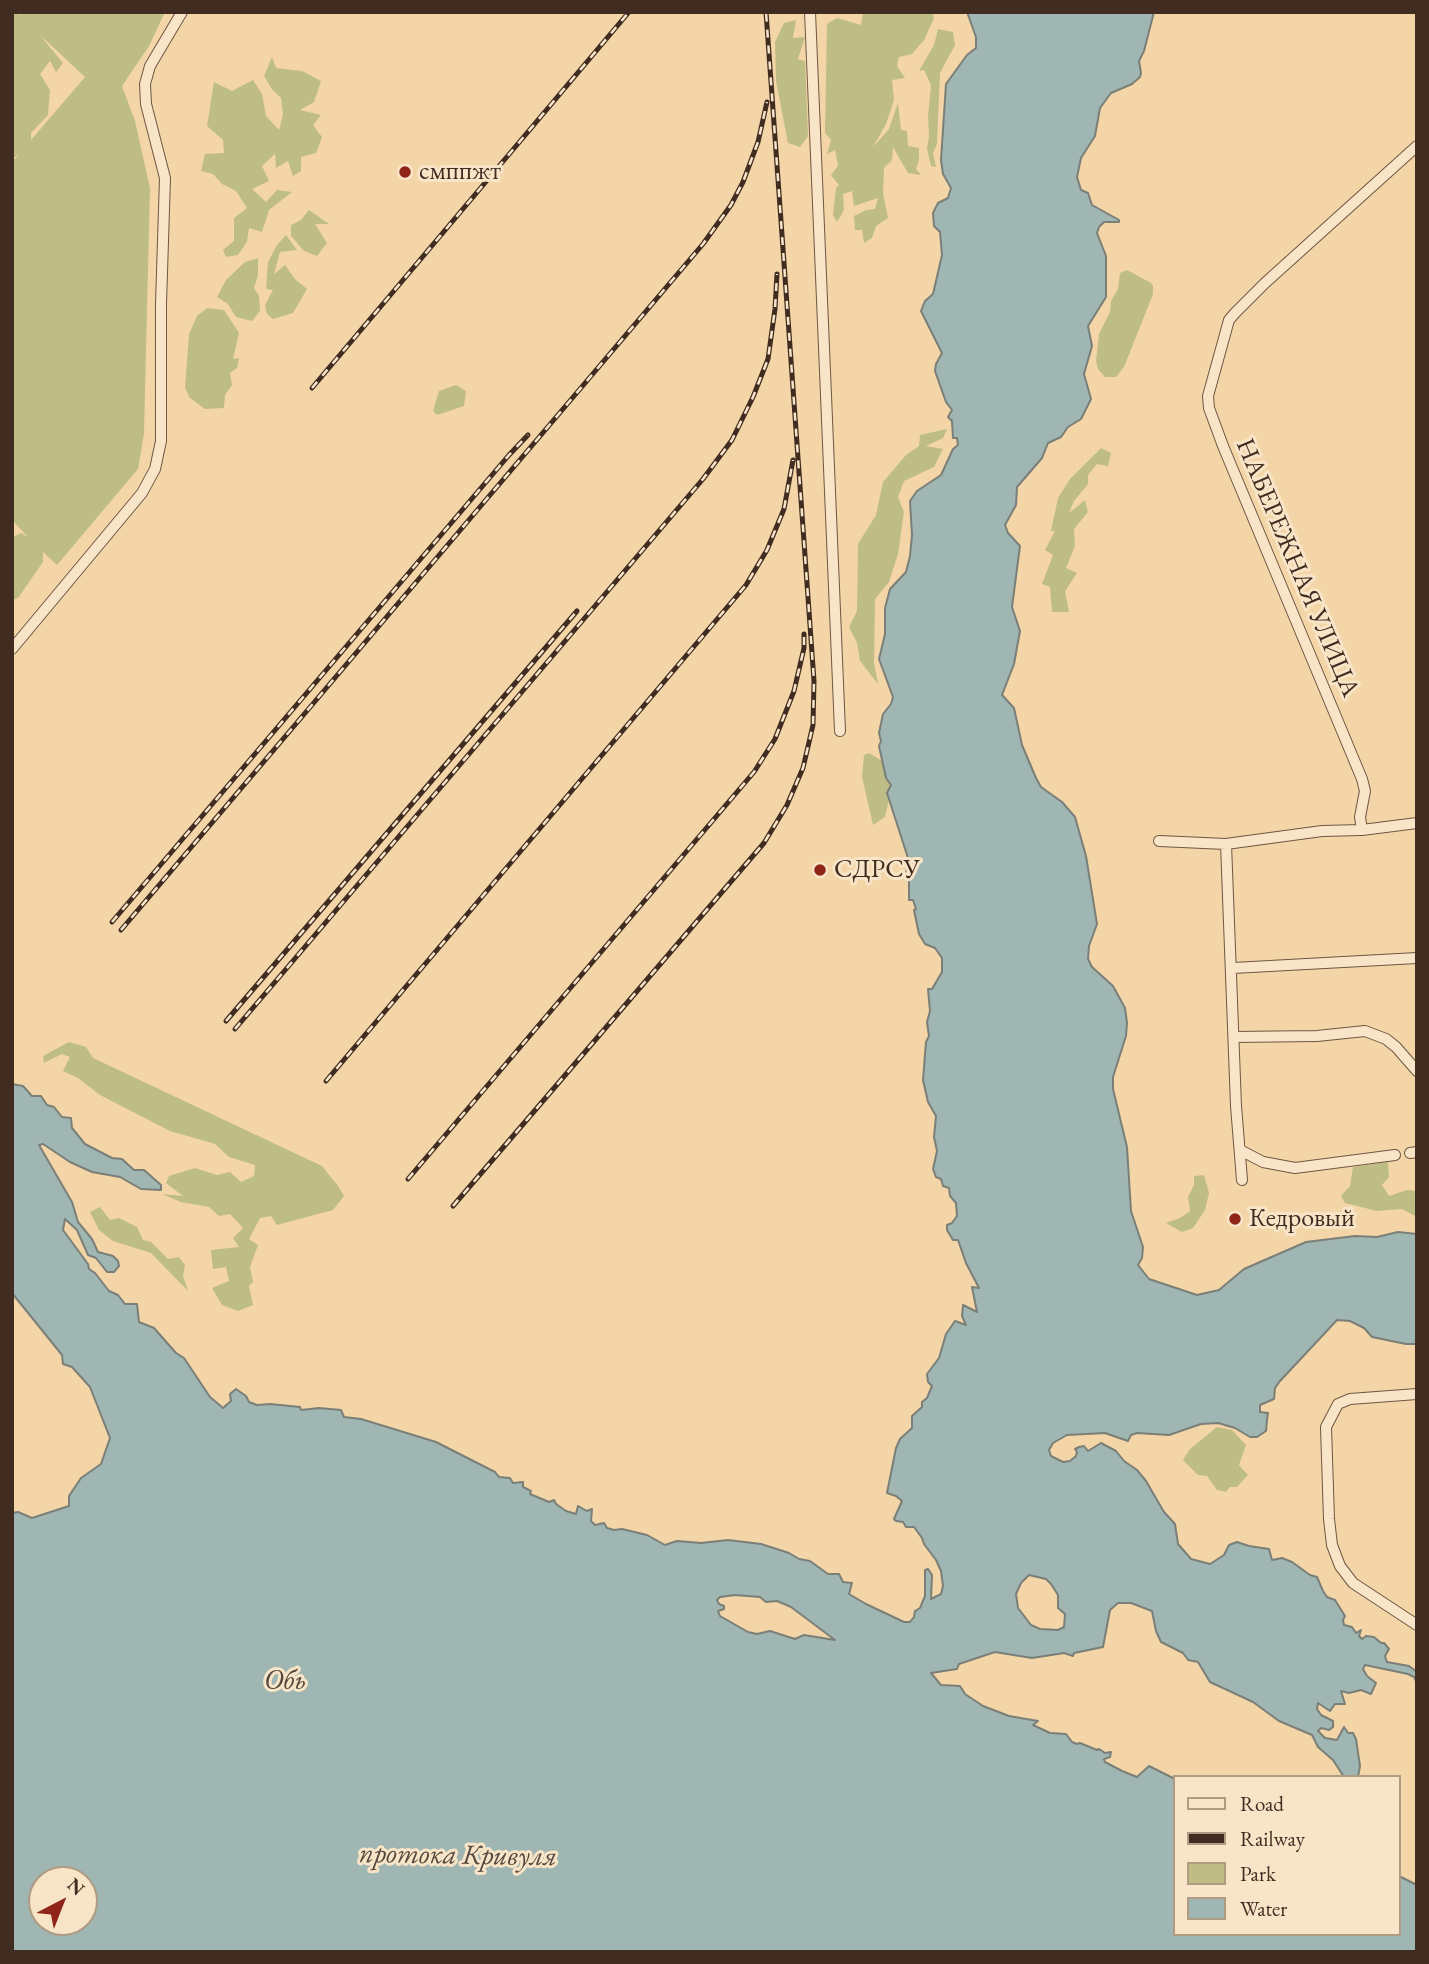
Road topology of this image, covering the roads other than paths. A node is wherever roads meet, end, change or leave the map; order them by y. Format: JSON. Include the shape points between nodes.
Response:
{"nodes":[{"id":1,"x":181,"y":12,"type":"edge"},
{"id":2,"x":810,"y":12,"type":"edge"},
{"id":3,"x":1417,"y":146,"type":"edge"},
{"id":4,"x":12,"y":649,"type":"edge"},
{"id":5,"x":840,"y":731,"type":"dead end"},
{"id":6,"x":1417,"y":823,"type":"edge"},
{"id":7,"x":1362,"y":830,"type":"junction"},
{"id":8,"x":1159,"y":841,"type":"dead end"},
{"id":9,"x":1226,"y":844,"type":"junction"},
{"id":10,"x":1417,"y":958,"type":"edge"},
{"id":11,"x":1233,"y":968,"type":"junction"},
{"id":12,"x":1234,"y":1037,"type":"junction"},
{"id":13,"x":1417,"y":1071,"type":"edge"},
{"id":14,"x":1240,"y":1150,"type":"junction"},
{"id":15,"x":1395,"y":1155,"type":"dead end"},
{"id":16,"x":1242,"y":1180,"type":"dead end"},
{"id":17,"x":1417,"y":1394,"type":"edge"},
{"id":18,"x":1417,"y":1625,"type":"edge"}],
"edges":[{"from":1,"to":4,"type":"street","via":[[150,66],[145,84],[165,178],[161,441],[155,469],[142,493]]},
{"from":2,"to":5,"type":"street"},
{"from":3,"to":7,"type":"street","name":"НАБЕРЕЖНАЯ УЛИЦА","via":[[1229,320],[1210,387],[1209,408],[1223,446],[1362,779]]},
{"from":6,"to":7,"type":"street"},
{"from":7,"to":9,"type":"street"},
{"from":8,"to":9,"type":"street"},
{"from":9,"to":11,"type":"street"},
{"from":10,"to":11,"type":"street"},
{"from":11,"to":12,"type":"street"},
{"from":12,"to":13,"type":"street","via":[[1317,1037],[1365,1031],[1396,1046]]},
{"from":12,"to":14,"type":"street"},
{"from":14,"to":15,"type":"street","via":[[1272,1165],[1295,1168]]},
{"from":14,"to":16,"type":"street"},
{"from":17,"to":18,"type":"street","via":[[1350,1399],[1338,1404],[1326,1427],[1329,1519],[1340,1566],[1353,1583]]}]}
